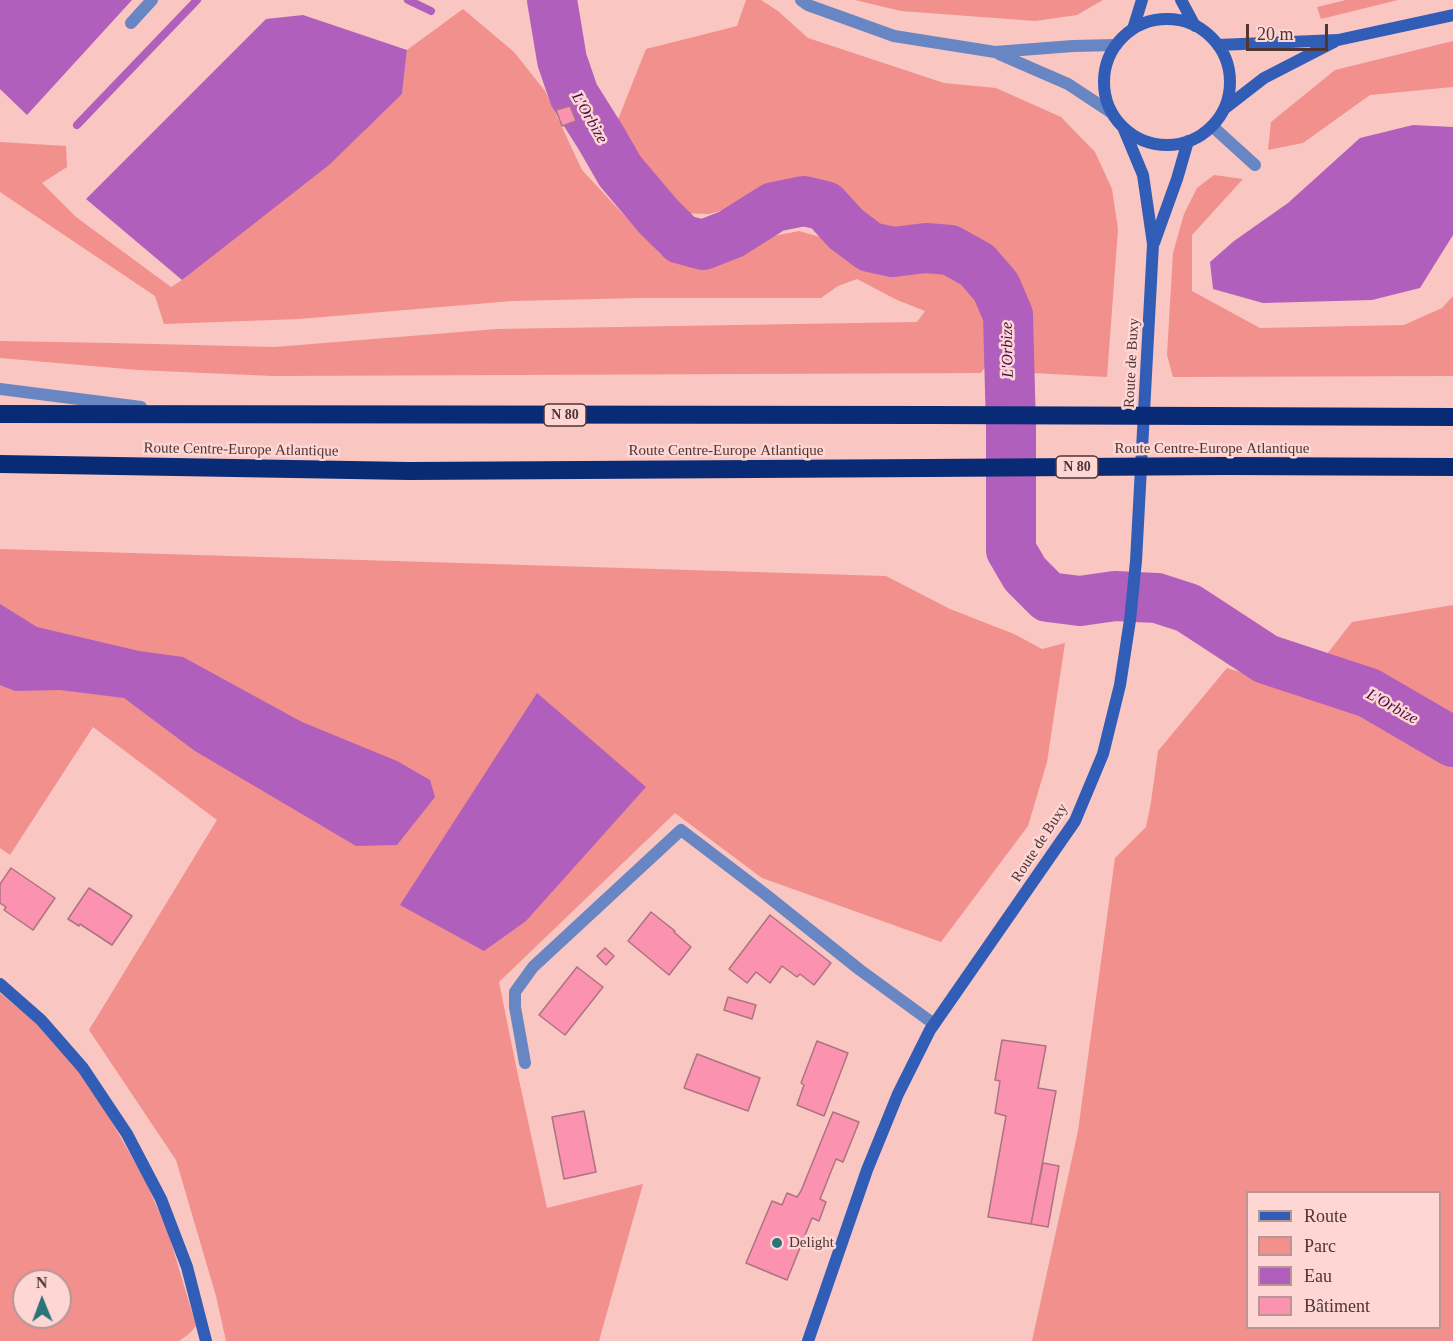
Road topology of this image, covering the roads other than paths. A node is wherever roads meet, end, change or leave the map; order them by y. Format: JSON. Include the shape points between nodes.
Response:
{"nodes":[{"id":1,"x":152,"y":0,"type":"edge"},
{"id":2,"x":801,"y":0,"type":"edge"},
{"id":3,"x":1142,"y":0,"type":"edge"},
{"id":4,"x":1181,"y":0,"type":"edge"},
{"id":5,"x":1453,"y":15,"type":"edge"},
{"id":6,"x":131,"y":23,"type":"dead end"},
{"id":7,"x":1195,"y":26,"type":"junction"},
{"id":8,"x":1133,"y":29,"type":"junction"},
{"id":9,"x":1338,"y":40,"type":"junction"},
{"id":10,"x":1116,"y":45,"type":"junction"},
{"id":11,"x":1218,"y":45,"type":"junction"},
{"id":12,"x":995,"y":52,"type":"junction"},
{"id":13,"x":1224,"y":110,"type":"junction"},
{"id":14,"x":1112,"y":113,"type":"junction"},
{"id":15,"x":1212,"y":126,"type":"junction"},
{"id":16,"x":1123,"y":127,"type":"junction"},
{"id":17,"x":1188,"y":141,"type":"junction"},
{"id":18,"x":1255,"y":165,"type":"dead end"},
{"id":19,"x":1154,"y":244,"type":"junction"},
{"id":20,"x":0,"y":389,"type":"edge"},
{"id":21,"x":0,"y":414,"type":"edge"},
{"id":22,"x":199,"y":414,"type":"junction"},
{"id":23,"x":1453,"y":417,"type":"edge"},
{"id":24,"x":0,"y":464,"type":"edge"},
{"id":25,"x":1453,"y":467,"type":"edge"},
{"id":26,"x":0,"y":984,"type":"edge"},
{"id":27,"x":934,"y":1024,"type":"junction"},
{"id":28,"x":525,"y":1063,"type":"dead end"},
{"id":29,"x":206,"y":1341,"type":"edge"},
{"id":30,"x":808,"y":1341,"type":"edge"}],
"edges":[{"from":1,"to":6,"type":"street"},
{"from":2,"to":12,"type":"street","via":[[808,6],[894,36]]},
{"from":3,"to":8,"type":"main road"},
{"from":4,"to":7,"type":"main road"},
{"from":5,"to":9,"type":"main road"},
{"from":7,"to":8,"type":"main road","via":[[1164,19]]},
{"from":7,"to":11,"type":"main road"},
{"from":8,"to":10,"type":"main road"},
{"from":9,"to":11,"type":"main road"},
{"from":9,"to":13,"type":"main road","via":[[1264,78]]},
{"from":10,"to":12,"type":"street"},
{"from":10,"to":14,"type":"main road","via":[[1104,78]]},
{"from":11,"to":13,"type":"main road","via":[[1230,77]]},
{"from":12,"to":14,"type":"street","via":[[1068,84]]},
{"from":13,"to":15,"type":"main road"},
{"from":14,"to":16,"type":"main road"},
{"from":15,"to":17,"type":"main road"},
{"from":15,"to":18,"type":"street"},
{"from":16,"to":17,"type":"main road","via":[[1154,144]]},
{"from":16,"to":19,"type":"main road","via":[[1143,175]]},
{"from":17,"to":19,"type":"main road"},
{"from":19,"to":27,"type":"main road","name":"Route de Buxy","via":[[1136,561],[1120,685],[1103,754],[1075,821]]},
{"from":20,"to":22,"type":"street"},
{"from":21,"to":22,"type":"highway","number":"N 80"},
{"from":22,"to":23,"type":"highway","number":"N 80","bridge":true},
{"from":24,"to":25,"type":"highway","name":"Route Centre-Europe Atlantique","number":"N 80","bridge":true,"via":[[409,471]]},
{"from":26,"to":29,"type":"main road","via":[[41,1020],[83,1068],[127,1134],[161,1199],[187,1267]]},
{"from":27,"to":28,"type":"street","via":[[681,830],[533,967],[515,992]]},
{"from":27,"to":30,"type":"main road","name":"Route de Buxy","via":[[898,1094],[871,1159]]}]}
